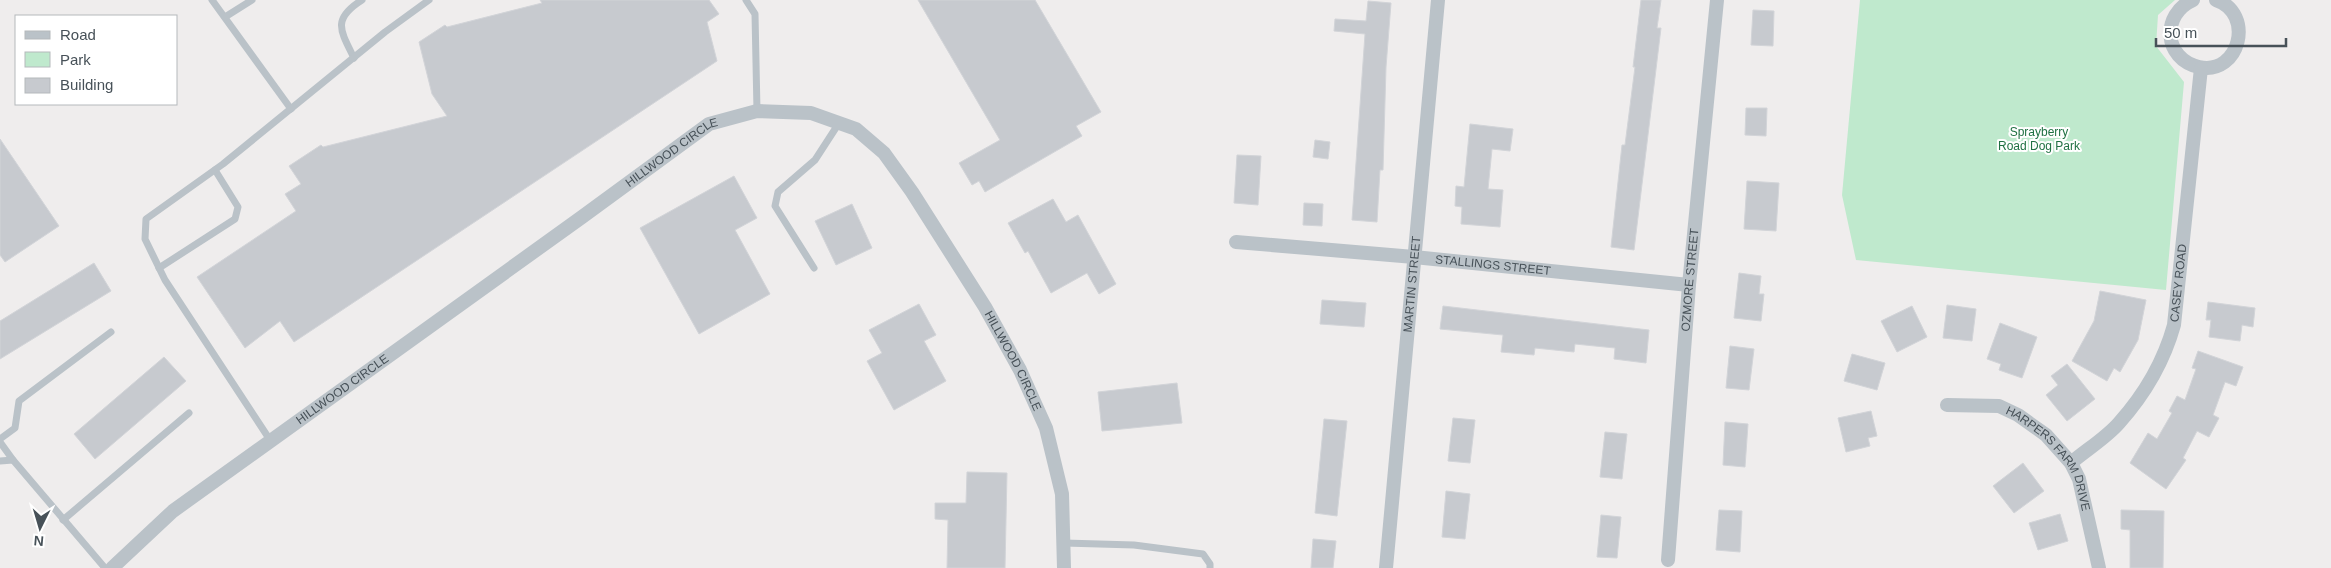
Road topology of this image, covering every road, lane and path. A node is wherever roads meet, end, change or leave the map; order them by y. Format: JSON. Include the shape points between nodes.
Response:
{"nodes":[{"id":1,"x":212,"y":0,"type":"edge"},
{"id":2,"x":252,"y":0,"type":"edge"},
{"id":3,"x":362,"y":0,"type":"edge"},
{"id":4,"x":429,"y":0,"type":"edge"},
{"id":5,"x":746,"y":0,"type":"edge"},
{"id":6,"x":1438,"y":0,"type":"edge"},
{"id":7,"x":1718,"y":0,"type":"edge"},
{"id":8,"x":2193,"y":0,"type":"edge"},
{"id":9,"x":2216,"y":0,"type":"edge"},
{"id":10,"x":225,"y":17,"type":"junction"},
{"id":11,"x":354,"y":58,"type":"junction"},
{"id":12,"x":2201,"y":68,"type":"junction"},
{"id":13,"x":291,"y":109,"type":"junction"},
{"id":14,"x":756,"y":111,"type":"junction"},
{"id":15,"x":839,"y":123,"type":"junction"},
{"id":16,"x":215,"y":170,"type":"junction"},
{"id":17,"x":1236,"y":242,"type":"dead end"},
{"id":18,"x":1414,"y":257,"type":"junction"},
{"id":19,"x":159,"y":268,"type":"junction"},
{"id":20,"x":814,"y":268,"type":"dead end"},
{"id":21,"x":1689,"y":286,"type":"junction"},
{"id":22,"x":111,"y":332,"type":"dead end"},
{"id":23,"x":1947,"y":405,"type":"dead end"},
{"id":24,"x":189,"y":413,"type":"dead end"},
{"id":25,"x":0,"y":440,"type":"edge"},
{"id":26,"x":270,"y":440,"type":"junction"},
{"id":27,"x":13,"y":460,"type":"junction"},
{"id":28,"x":0,"y":461,"type":"edge"},
{"id":29,"x":2071,"y":463,"type":"junction"},
{"id":30,"x":63,"y":520,"type":"junction"},
{"id":31,"x":1064,"y":543,"type":"junction"},
{"id":32,"x":1668,"y":560,"type":"dead end"},
{"id":33,"x":105,"y":568,"type":"edge"},
{"id":34,"x":112,"y":568,"type":"edge"},
{"id":35,"x":1064,"y":568,"type":"edge"},
{"id":36,"x":1210,"y":568,"type":"edge"},
{"id":37,"x":1386,"y":568,"type":"edge"},
{"id":38,"x":2100,"y":568,"type":"edge"}],
"edges":[{"from":1,"to":10,"type":"lane"},
{"from":2,"to":10,"type":"lane"},
{"from":3,"to":11,"type":"lane","via":[[344,14],[341,24],[341,32]]},
{"from":4,"to":11,"type":"lane"},
{"from":5,"to":14,"type":"lane","via":[[755,14]]},
{"from":6,"to":18,"type":"street","name":"MARTIN STREET"},
{"from":7,"to":21,"type":"street","name":"OZMORE STREET"},
{"from":8,"to":12,"type":"street","via":[[2176,12],[2169,35],[2179,57]]},
{"from":9,"to":12,"type":"street","via":[[2235,15],[2240,36],[2237,47],[2222,63]]},
{"from":10,"to":13,"type":"lane"},
{"from":11,"to":13,"type":"lane"},
{"from":12,"to":29,"type":"street","name":"CASEY ROAD","via":[[2174,325],[2166,352],[2119,424]]},
{"from":13,"to":16,"type":"lane"},
{"from":14,"to":15,"type":"street","name":"HILLWOOD CIRCLE","via":[[811,112]]},
{"from":14,"to":26,"type":"street","name":"HILLWOOD CIRCLE","via":[[708,124]]},
{"from":15,"to":20,"type":"lane","via":[[815,160],[778,192],[776,206]]},
{"from":15,"to":31,"type":"street","name":"HILLWOOD CIRCLE","via":[[856,129],[884,152],[948,248],[1020,370],[1046,428],[1062,494]]},
{"from":16,"to":19,"type":"lane","via":[[146,219],[145,239]]},
{"from":16,"to":19,"type":"lane","via":[[238,207],[235,218]]},
{"from":17,"to":18,"type":"street","name":"STALLINGS STREET"},
{"from":18,"to":21,"type":"street","name":"STALLINGS STREET"},
{"from":18,"to":37,"type":"street","name":"MARTIN STREET"},
{"from":19,"to":26,"type":"lane"},
{"from":21,"to":32,"type":"street","name":"OZMORE STREET"},
{"from":22,"to":25,"type":"lane","via":[[19,402],[15,428]]},
{"from":23,"to":29,"type":"street","name":"HARPERS FARM DRIVE","via":[[1999,406],[2046,435]]},
{"from":24,"to":30,"type":"lane"},
{"from":25,"to":27,"type":"lane"},
{"from":26,"to":34,"type":"street","name":"HILLWOOD CIRCLE","via":[[173,511]]},
{"from":27,"to":28,"type":"lane"},
{"from":27,"to":30,"type":"lane"},
{"from":29,"to":38,"type":"street","name":"HARPERS FARM DRIVE","via":[[2079,479]]},
{"from":30,"to":33,"type":"lane"},
{"from":31,"to":35,"type":"street","name":"HILLWOOD CIRCLE"},
{"from":31,"to":36,"type":"lane","via":[[1134,545],[1203,554]]}]}
